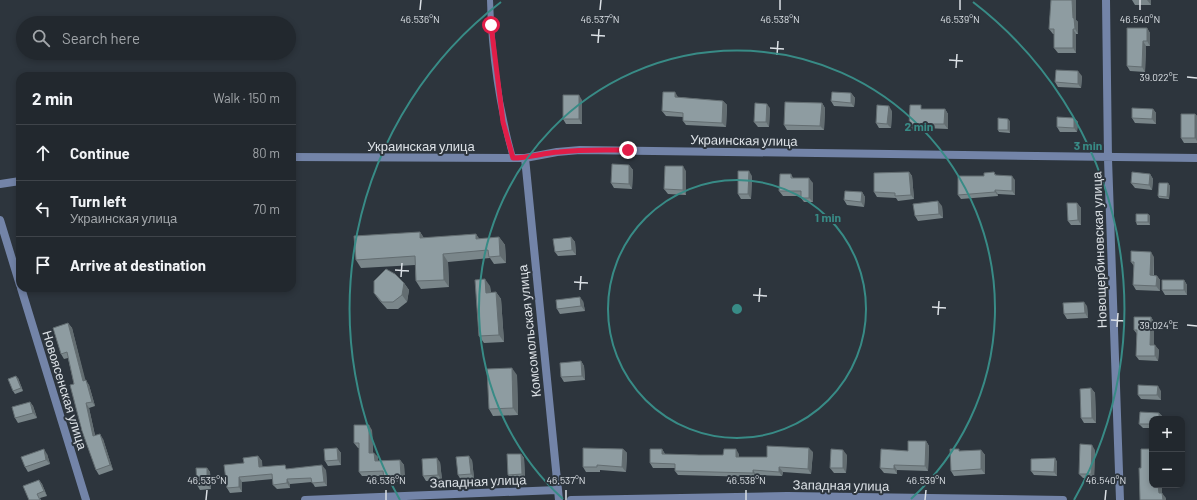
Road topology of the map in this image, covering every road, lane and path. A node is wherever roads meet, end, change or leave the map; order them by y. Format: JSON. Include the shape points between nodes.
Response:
{"nodes":[{"id":1,"x":490,"y":0,"type":"edge"},
{"id":2,"x":1106,"y":0,"type":"edge"},
{"id":3,"x":296,"y":157,"type":"edge"},
{"id":4,"x":513,"y":158,"type":"junction"},
{"id":5,"x":525,"y":158,"type":"junction"},
{"id":6,"x":1108,"y":158,"type":"junction"},
{"id":7,"x":1197,"y":158,"type":"edge"},
{"id":8,"x":16,"y":182,"type":"edge"},
{"id":9,"x":0,"y":184,"type":"edge"},
{"id":10,"x":0,"y":220,"type":"edge"},
{"id":11,"x":16,"y":272,"type":"edge"},
{"id":12,"x":22,"y":292,"type":"edge"},
{"id":13,"x":557,"y":490,"type":"junction"},
{"id":14,"x":86,"y":500,"type":"edge"},
{"id":15,"x":305,"y":500,"type":"edge"},
{"id":16,"x":559,"y":500,"type":"edge"},
{"id":17,"x":571,"y":500,"type":"edge"},
{"id":18,"x":1063,"y":500,"type":"edge"},
{"id":19,"x":1120,"y":500,"type":"edge"}],
"edges":[{"from":1,"to":4,"type":"lane","via":[[502,115]]},
{"from":2,"to":6,"type":"street","name":"Новощербиновская улица"},
{"from":3,"to":4,"type":"street","name":"Украинская улица"},
{"from":4,"to":5,"type":"street","name":"Украинская улица"},
{"from":5,"to":6,"type":"street","name":"Украинская улица","via":[[556,152],[588,150]]},
{"from":5,"to":13,"type":"street","name":"Комсомольская улица"},
{"from":6,"to":7,"type":"street","name":"Украинская улица"},
{"from":6,"to":19,"type":"street","name":"Новощербиновская улица"},
{"from":8,"to":9,"type":"street"},
{"from":10,"to":11,"type":"street"},
{"from":12,"to":14,"type":"street","name":"Новоясенская улица"},
{"from":13,"to":15,"type":"street","name":"Западная улица"},
{"from":13,"to":16,"type":"street","name":"Комсомольская улица"},
{"from":17,"to":18,"type":"street","name":"Западная улица","via":[[787,496]]}]}
